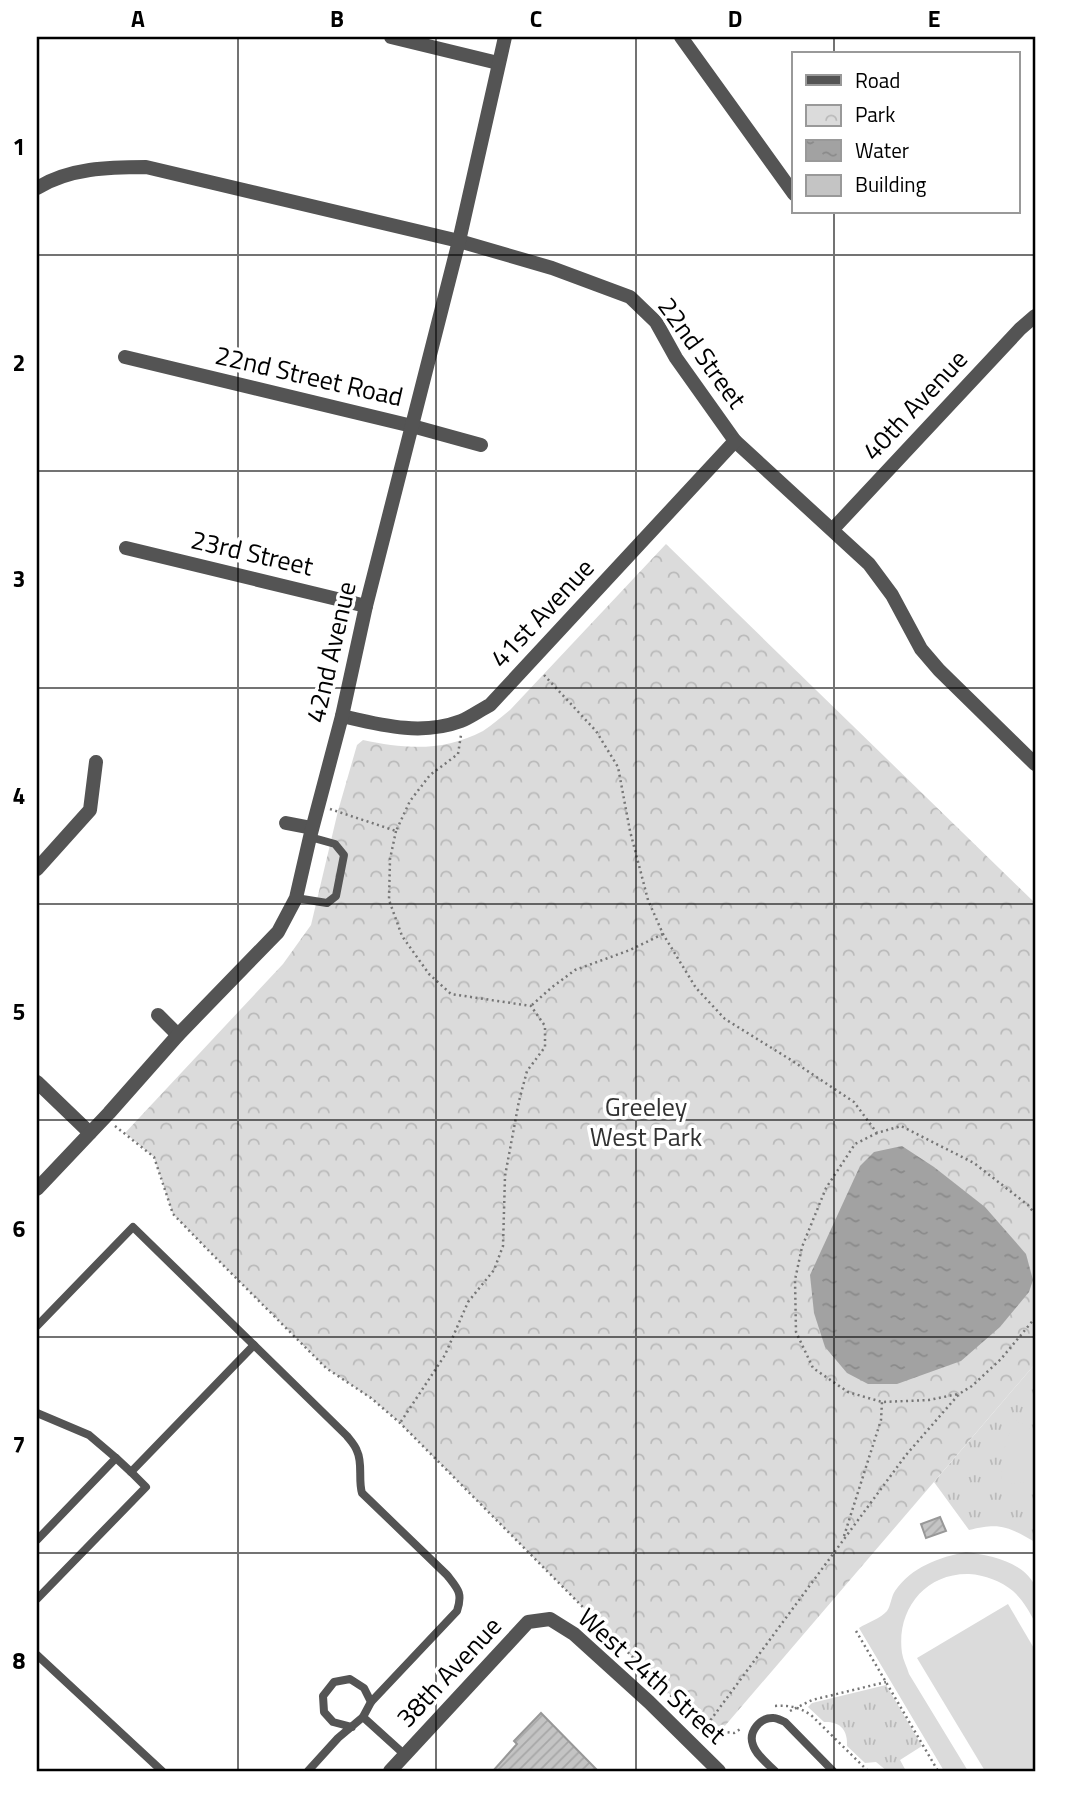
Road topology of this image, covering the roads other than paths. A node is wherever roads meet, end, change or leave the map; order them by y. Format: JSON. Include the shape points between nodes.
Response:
{"nodes":[{"id":1,"x":390,"y":37,"type":"edge"},
{"id":2,"x":505,"y":37,"type":"edge"},
{"id":3,"x":681,"y":37,"type":"edge"},
{"id":4,"x":498,"y":63,"type":"junction"},
{"id":5,"x":37,"y":188,"type":"edge"},
{"id":6,"x":792,"y":191,"type":"edge"},
{"id":7,"x":459,"y":241,"type":"junction"},
{"id":8,"x":1035,"y":316,"type":"edge"},
{"id":9,"x":125,"y":357,"type":"dead end"},
{"id":10,"x":412,"y":426,"type":"junction"},
{"id":11,"x":735,"y":442,"type":"junction"},
{"id":12,"x":481,"y":445,"type":"dead end"},
{"id":13,"x":832,"y":529,"type":"junction"},
{"id":14,"x":126,"y":548,"type":"dead end"},
{"id":15,"x":366,"y":606,"type":"junction"},
{"id":16,"x":342,"y":716,"type":"junction"},
{"id":17,"x":96,"y":762,"type":"dead end"},
{"id":18,"x":1035,"y":764,"type":"edge"},
{"id":19,"x":286,"y":823,"type":"dead end"},
{"id":20,"x":311,"y":832,"type":"junction"},
{"id":21,"x":37,"y":869,"type":"edge"},
{"id":22,"x":296,"y":898,"type":"junction"},
{"id":23,"x":158,"y":1015,"type":"dead end"},
{"id":24,"x":178,"y":1035,"type":"junction"},
{"id":25,"x":37,"y":1082,"type":"edge"},
{"id":26,"x":89,"y":1133,"type":"junction"},
{"id":27,"x":37,"y":1189,"type":"edge"},
{"id":28,"x":37,"y":1326,"type":"edge"},
{"id":29,"x":254,"y":1345,"type":"junction"},
{"id":30,"x":37,"y":1413,"type":"edge"},
{"id":31,"x":116,"y":1458,"type":"junction"},
{"id":32,"x":131,"y":1472,"type":"junction"},
{"id":33,"x":37,"y":1540,"type":"edge"},
{"id":34,"x":37,"y":1599,"type":"edge"},
{"id":35,"x":550,"y":1619,"type":"joint"},
{"id":36,"x":37,"y":1655,"type":"edge"},
{"id":37,"x":371,"y":1702,"type":"junction"},
{"id":38,"x":363,"y":1717,"type":"junction"},
{"id":39,"x":352,"y":1727,"type":"junction"},
{"id":40,"x":405,"y":1755,"type":"junction"},
{"id":41,"x":162,"y":1771,"type":"edge"},
{"id":42,"x":308,"y":1771,"type":"edge"},
{"id":43,"x":390,"y":1771,"type":"edge"},
{"id":44,"x":719,"y":1771,"type":"edge"},
{"id":45,"x":775,"y":1771,"type":"edge"},
{"id":46,"x":833,"y":1771,"type":"edge"}],
"edges":[{"from":1,"to":4,"type":"street"},
{"from":2,"to":4,"type":"street","name":"42nd Avenue"},
{"from":3,"to":6,"type":"street"},
{"from":4,"to":7,"type":"street","name":"42nd Avenue"},
{"from":5,"to":7,"type":"street","name":"22nd Street","via":[[70,174],[146,167]]},
{"from":7,"to":10,"type":"street","name":"42nd Avenue"},
{"from":7,"to":11,"type":"street","name":"22nd Street","via":[[630,297],[656,322]]},
{"from":8,"to":13,"type":"street","name":"40th Avenue"},
{"from":9,"to":10,"type":"street","name":"22nd Street Road"},
{"from":10,"to":12,"type":"street","name":"22nd Street Road"},
{"from":10,"to":15,"type":"street","name":"42nd Avenue"},
{"from":11,"to":13,"type":"street","name":"22nd Street"},
{"from":11,"to":16,"type":"street","name":"41st Avenue","via":[[490,705],[460,721],[420,730]]},
{"from":13,"to":18,"type":"street","name":"22nd Street","via":[[869,564],[939,670]]},
{"from":14,"to":15,"type":"street","name":"23rd Street"},
{"from":15,"to":16,"type":"street","name":"42nd Avenue"},
{"from":16,"to":20,"type":"street","name":"42nd Avenue"},
{"from":17,"to":21,"type":"street","via":[[90,810]]},
{"from":19,"to":20,"type":"street"},
{"from":20,"to":22,"type":"street","name":"42nd Avenue"},
{"from":20,"to":22,"type":"lane","via":[[335,844],[344,855],[336,896],[327,904]]},
{"from":22,"to":24,"type":"street","name":"42nd Avenue","via":[[278,932]]},
{"from":23,"to":24,"type":"street"},
{"from":24,"to":26,"type":"street","name":"42nd Avenue"},
{"from":25,"to":26,"type":"street"},
{"from":26,"to":27,"type":"street","name":"42nd Avenue"},
{"from":28,"to":29,"type":"lane","via":[[133,1227]]},
{"from":29,"to":32,"type":"lane"},
{"from":29,"to":37,"type":"lane","via":[[347,1436],[357,1449],[362,1493],[458,1588],[461,1601],[457,1611]]},
{"from":30,"to":31,"type":"lane","via":[[89,1435]]},
{"from":31,"to":32,"type":"lane"},
{"from":31,"to":33,"type":"lane"},
{"from":32,"to":34,"type":"lane","via":[[146,1487]]},
{"from":35,"to":40,"type":"street","name":"38th Avenue","via":[[528,1622]]},
{"from":35,"to":44,"type":"street","name":"West 24th Street","via":[[574,1634]]},
{"from":36,"to":41,"type":"lane"},
{"from":37,"to":38,"type":"lane"},
{"from":37,"to":39,"type":"lane","via":[[365,1688],[350,1679],[334,1682],[323,1696],[324,1712],[333,1722]]},
{"from":38,"to":39,"type":"lane"},
{"from":38,"to":40,"type":"lane"},
{"from":39,"to":42,"type":"lane"},
{"from":40,"to":43,"type":"street","name":"38th Avenue"},
{"from":45,"to":46,"type":"lane","via":[[753,1748],[751,1735],[765,1719],[775,1718]]}]}
